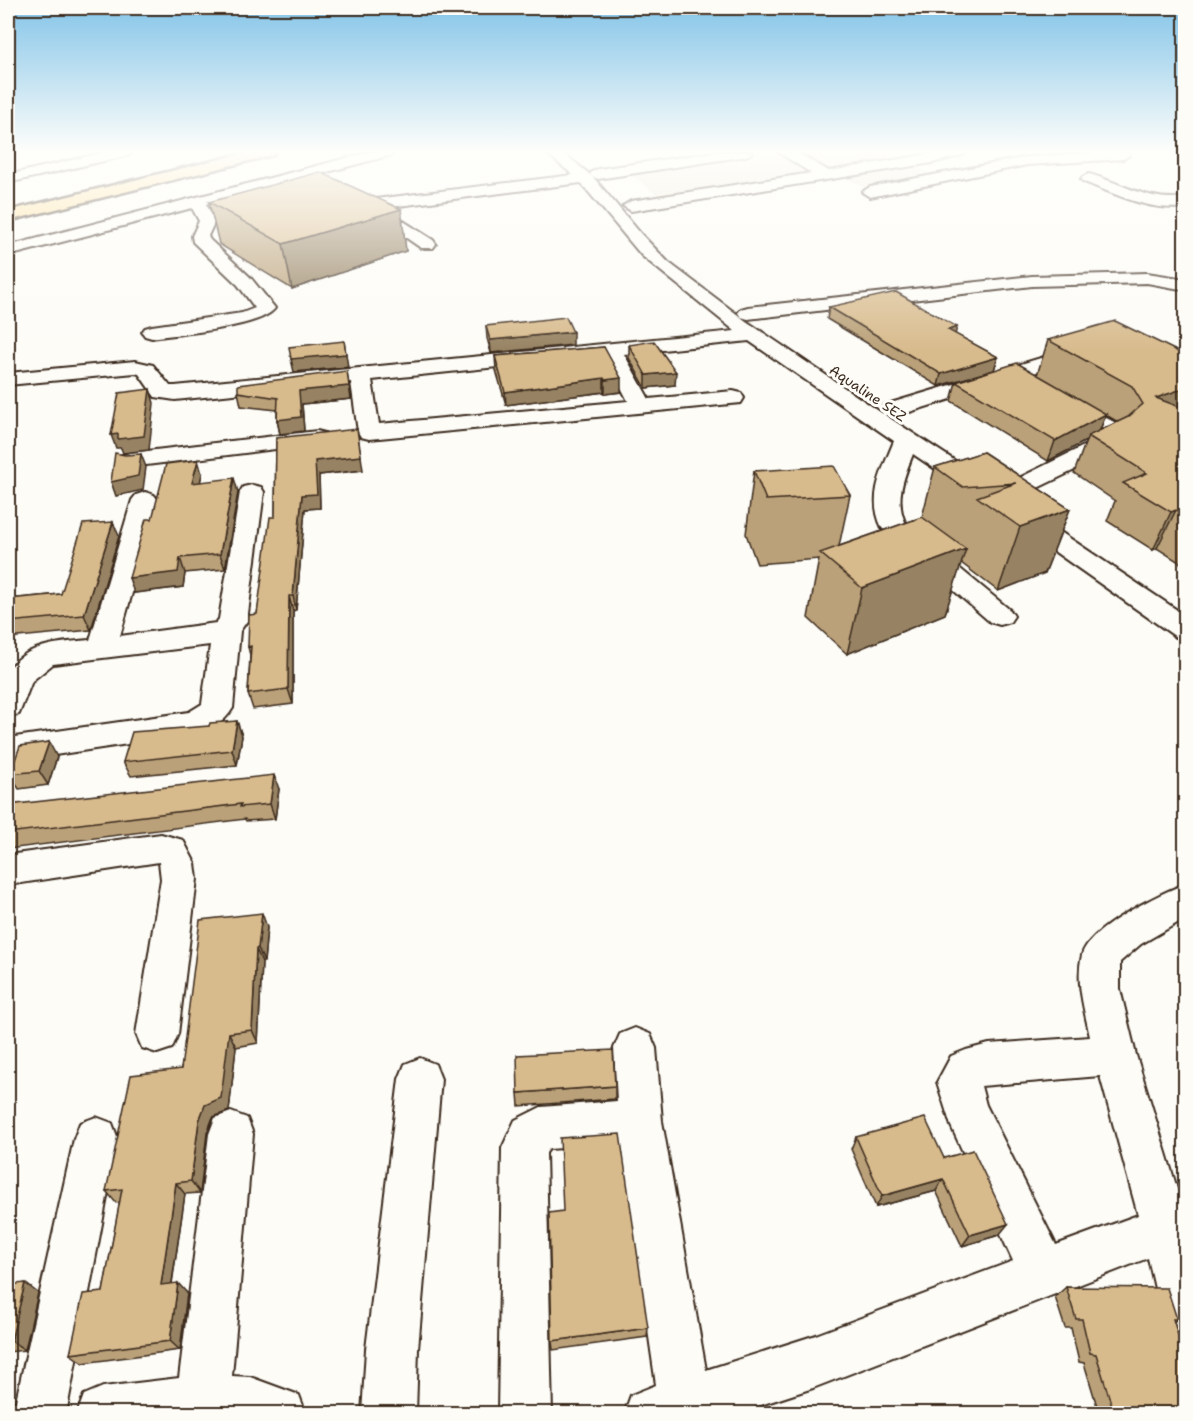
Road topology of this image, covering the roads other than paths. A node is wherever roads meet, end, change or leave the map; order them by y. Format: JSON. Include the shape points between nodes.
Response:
{"nodes":[{"id":1,"x":100,"y":218,"type":"edge"},
{"id":2,"x":134,"y":218,"type":"edge"},
{"id":3,"x":205,"y":218,"type":"edge"},
{"id":4,"x":387,"y":218,"type":"edge"},
{"id":5,"x":621,"y":218,"type":"edge"},
{"id":6,"x":641,"y":218,"type":"edge"},
{"id":7,"x":8,"y":242,"type":"edge"},
{"id":8,"x":427,"y":244,"type":"dead end"},
{"id":9,"x":8,"y":251,"type":"edge"},
{"id":10,"x":1185,"y":285,"type":"edge"},
{"id":11,"x":748,"y":313,"type":"junction"},
{"id":12,"x":152,"y":332,"type":"dead end"},
{"id":13,"x":754,"y":334,"type":"junction"},
{"id":14,"x":611,"y":349,"type":"junction"},
{"id":15,"x":1088,"y":350,"type":"edge"},
{"id":16,"x":1013,"y":373,"type":"junction"},
{"id":17,"x":361,"y":375,"type":"junction"},
{"id":18,"x":8,"y":379,"type":"edge"},
{"id":19,"x":733,"y":398,"type":"dead end"},
{"id":20,"x":642,"y":406,"type":"junction"},
{"id":21,"x":892,"y":410,"type":"junction"},
{"id":22,"x":350,"y":434,"type":"junction"},
{"id":23,"x":907,"y":439,"type":"junction"},
{"id":24,"x":130,"y":460,"type":"edge"},
{"id":25,"x":1014,"y":490,"type":"junction"},
{"id":26,"x":252,"y":492,"type":"dead end"},
{"id":27,"x":145,"y":500,"type":"dead end"},
{"id":28,"x":1185,"y":606,"type":"edge"},
{"id":29,"x":1000,"y":616,"type":"dead end"},
{"id":30,"x":226,"y":630,"type":"junction"},
{"id":31,"x":1185,"y":630,"type":"edge"},
{"id":32,"x":102,"y":648,"type":"junction"},
{"id":33,"x":46,"y":656,"type":"junction"},
{"id":34,"x":8,"y":659,"type":"edge"},
{"id":35,"x":8,"y":706,"type":"edge"},
{"id":36,"x":8,"y":750,"type":"edge"},
{"id":37,"x":8,"y":870,"type":"edge"},
{"id":38,"x":1185,"y":899,"type":"edge"},
{"id":39,"x":157,"y":1034,"type":"dead end"},
{"id":40,"x":634,"y":1048,"type":"dead end"},
{"id":41,"x":1115,"y":1055,"type":"junction"},
{"id":42,"x":420,"y":1079,"type":"dead end"},
{"id":43,"x":640,"y":1121,"type":"junction"},
{"id":44,"x":231,"y":1134,"type":"dead end"},
{"id":45,"x":96,"y":1139,"type":"dead end"},
{"id":46,"x":1165,"y":1228,"type":"junction"},
{"id":47,"x":1044,"y":1274,"type":"junction"},
{"id":48,"x":1185,"y":1315,"type":"edge"},
{"id":49,"x":203,"y":1402,"type":"junction"},
{"id":50,"x":668,"y":1408,"type":"edge"},
{"id":51,"x":39,"y":1413,"type":"edge"},
{"id":52,"x":103,"y":1413,"type":"edge"},
{"id":53,"x":280,"y":1413,"type":"edge"},
{"id":54,"x":389,"y":1413,"type":"edge"},
{"id":55,"x":525,"y":1413,"type":"edge"}],
"edges":[{"from":1,"to":7,"type":"street"},
{"from":2,"to":9,"type":"street"},
{"from":3,"to":12,"type":"street","via":[[202,242],[244,280],[265,308],[246,318]]},
{"from":4,"to":8,"type":"street"},
{"from":5,"to":13,"type":"street","via":[[645,251]]},
{"from":6,"to":11,"type":"street","name":"Aqualine SEZ","via":[[663,246]]},
{"from":10,"to":11,"type":"street","via":[[1148,278],[1032,281]]},
{"from":11,"to":21,"type":"street","name":"Aqualine SEZ"},
{"from":13,"to":14,"type":"street"},
{"from":13,"to":23,"type":"street"},
{"from":14,"to":17,"type":"street"},
{"from":14,"to":20,"type":"street"},
{"from":15,"to":16,"type":"street"},
{"from":16,"to":21,"type":"street"},
{"from":16,"to":25,"type":"street","via":[[1108,428],[1114,439]]},
{"from":17,"to":18,"type":"street","via":[[175,393],[163,392],[146,369],[135,367]]},
{"from":17,"to":22,"type":"street"},
{"from":19,"to":20,"type":"street"},
{"from":20,"to":22,"type":"street"},
{"from":21,"to":25,"type":"street","name":"Aqualine SEZ"},
{"from":22,"to":24,"type":"street"},
{"from":23,"to":29,"type":"street","via":[[886,493],[889,518],[895,528]]},
{"from":23,"to":31,"type":"street"},
{"from":25,"to":28,"type":"street","name":"Aqualine SEZ"},
{"from":26,"to":30,"type":"street","via":[[233,621]]},
{"from":27,"to":32,"type":"street"},
{"from":30,"to":32,"type":"street","via":[[214,635]]},
{"from":30,"to":36,"type":"street","via":[[217,708],[209,716],[195,723]]},
{"from":32,"to":33,"type":"street"},
{"from":33,"to":34,"type":"street"},
{"from":33,"to":35,"type":"street","via":[[17,677]]},
{"from":37,"to":39,"type":"street","via":[[145,849],[170,850],[179,879]]},
{"from":38,"to":41,"type":"street","via":[[1127,932],[1101,955],[1100,989]]},
{"from":40,"to":43,"type":"street"},
{"from":41,"to":46,"type":"street"},
{"from":41,"to":47,"type":"street","via":[[989,1064],[966,1070],[958,1082],[966,1111]]},
{"from":42,"to":54,"type":"street"},
{"from":43,"to":50,"type":"street"},
{"from":43,"to":55,"type":"street","via":[[546,1127],[534,1131],[526,1140]]},
{"from":44,"to":49,"type":"street"},
{"from":45,"to":51,"type":"street"},
{"from":46,"to":47,"type":"street"},
{"from":46,"to":48,"type":"street"},
{"from":47,"to":50,"type":"street","via":[[813,1362]]},
{"from":49,"to":52,"type":"street"},
{"from":49,"to":53,"type":"street","via":[[250,1403]]}]}
